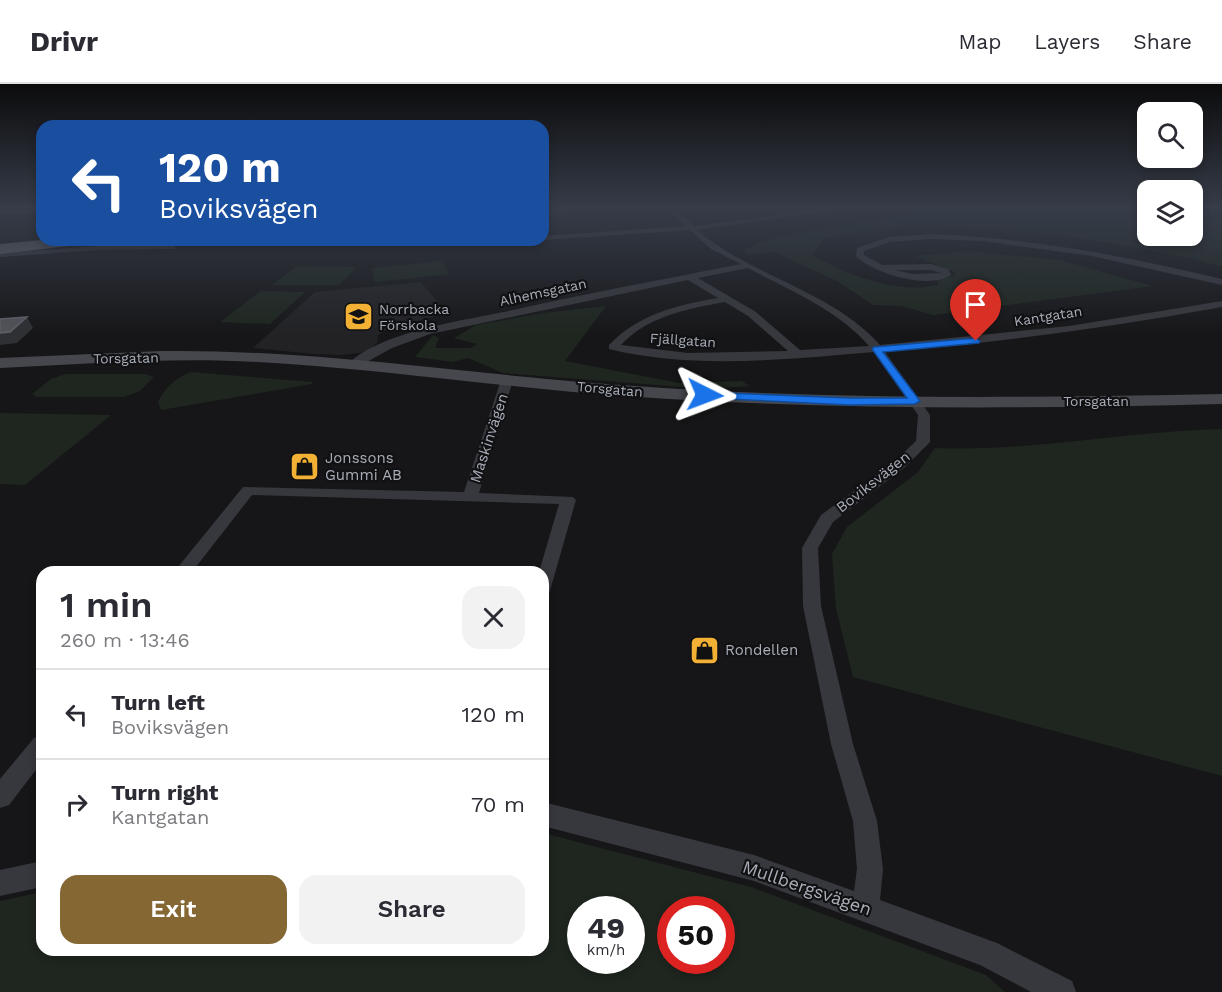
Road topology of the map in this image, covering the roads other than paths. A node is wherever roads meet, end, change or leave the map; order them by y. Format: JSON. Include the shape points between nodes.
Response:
{"nodes":[{"id":1,"x":65,"y":250,"type":"edge"},
{"id":2,"x":720,"y":250,"type":"edge"},
{"id":3,"x":860,"y":250,"type":"edge"},
{"id":4,"x":1071,"y":250,"type":"edge"},
{"id":5,"x":0,"y":255,"type":"edge"},
{"id":6,"x":746,"y":266,"type":"junction"},
{"id":7,"x":882,"y":268,"type":"junction"},
{"id":8,"x":690,"y":277,"type":"junction"},
{"id":9,"x":1222,"y":282,"type":"edge"},
{"id":10,"x":726,"y":299,"type":"junction"},
{"id":11,"x":1222,"y":304,"type":"edge"},
{"id":12,"x":877,"y":349,"type":"junction"},
{"id":13,"x":797,"y":354,"type":"junction"},
{"id":14,"x":0,"y":363,"type":"edge"},
{"id":15,"x":352,"y":366,"type":"junction"},
{"id":16,"x":507,"y":380,"type":"junction"},
{"id":17,"x":1222,"y":399,"type":"edge"},
{"id":18,"x":915,"y":401,"type":"junction"},
{"id":19,"x":470,"y":496,"type":"junction"},
{"id":20,"x":188,"y":566,"type":"edge"},
{"id":21,"x":549,"y":568,"type":"edge"},
{"id":22,"x":36,"y":752,"type":"edge"},
{"id":23,"x":0,"y":797,"type":"edge"},
{"id":24,"x":549,"y":816,"type":"edge"},
{"id":25,"x":36,"y":875,"type":"edge"},
{"id":26,"x":0,"y":883,"type":"edge"},
{"id":27,"x":866,"y":909,"type":"junction"},
{"id":28,"x":1061,"y":992,"type":"edge"}],
"edges":[{"from":1,"to":5,"type":"street"},
{"from":2,"to":6,"type":"street","name":"Boviksvägen"},
{"from":3,"to":7,"type":"street","via":[[866,261]]},
{"from":4,"to":9,"type":"street"},
{"from":6,"to":8,"type":"street","name":"Alhemsgatan"},
{"from":6,"to":12,"type":"street","name":"Boviksvägen","via":[[840,316]]},
{"from":7,"to":7,"type":"street","via":[[915,276],[947,275],[931,267]]},
{"from":8,"to":10,"type":"street"},
{"from":8,"to":15,"type":"street","name":"Alhemsgatan","via":[[428,331],[375,352]]},
{"from":10,"to":13,"type":"street","via":[[764,323]]},
{"from":10,"to":13,"type":"street","name":"Fjällgatan","via":[[656,315],[624,333],[613,347],[693,358]]},
{"from":11,"to":12,"type":"street","name":"Kantgatan","via":[[1033,334]]},
{"from":12,"to":13,"type":"street","name":"Fjällgatan"},
{"from":12,"to":18,"type":"street","name":"Boviksvägen"},
{"from":14,"to":15,"type":"main road","name":"Torsgatan","via":[[256,357]]},
{"from":15,"to":16,"type":"main road","name":"Torsgatan"},
{"from":16,"to":18,"type":"main road","name":"Torsgatan","via":[[648,392],[849,402]]},
{"from":16,"to":19,"type":"street","name":"Maskinvägen"},
{"from":17,"to":18,"type":"main road","name":"Torsgatan"},
{"from":18,"to":27,"type":"street","name":"Boviksvägen","via":[[924,415],[923,442],[892,471],[827,519],[810,548],[814,617],[842,744],[865,821],[870,869]]},
{"from":19,"to":20,"type":"street","name":"Maskinvägen","via":[[248,490]]},
{"from":19,"to":21,"type":"street","name":"Maskinvägen","via":[[568,500]]},
{"from":22,"to":23,"type":"street"},
{"from":24,"to":27,"type":"street","name":"Mullbergsvägen","via":[[754,868]]},
{"from":25,"to":26,"type":"street"},
{"from":27,"to":28,"type":"street","name":"Mullbergsvägen","via":[[987,953]]}]}
